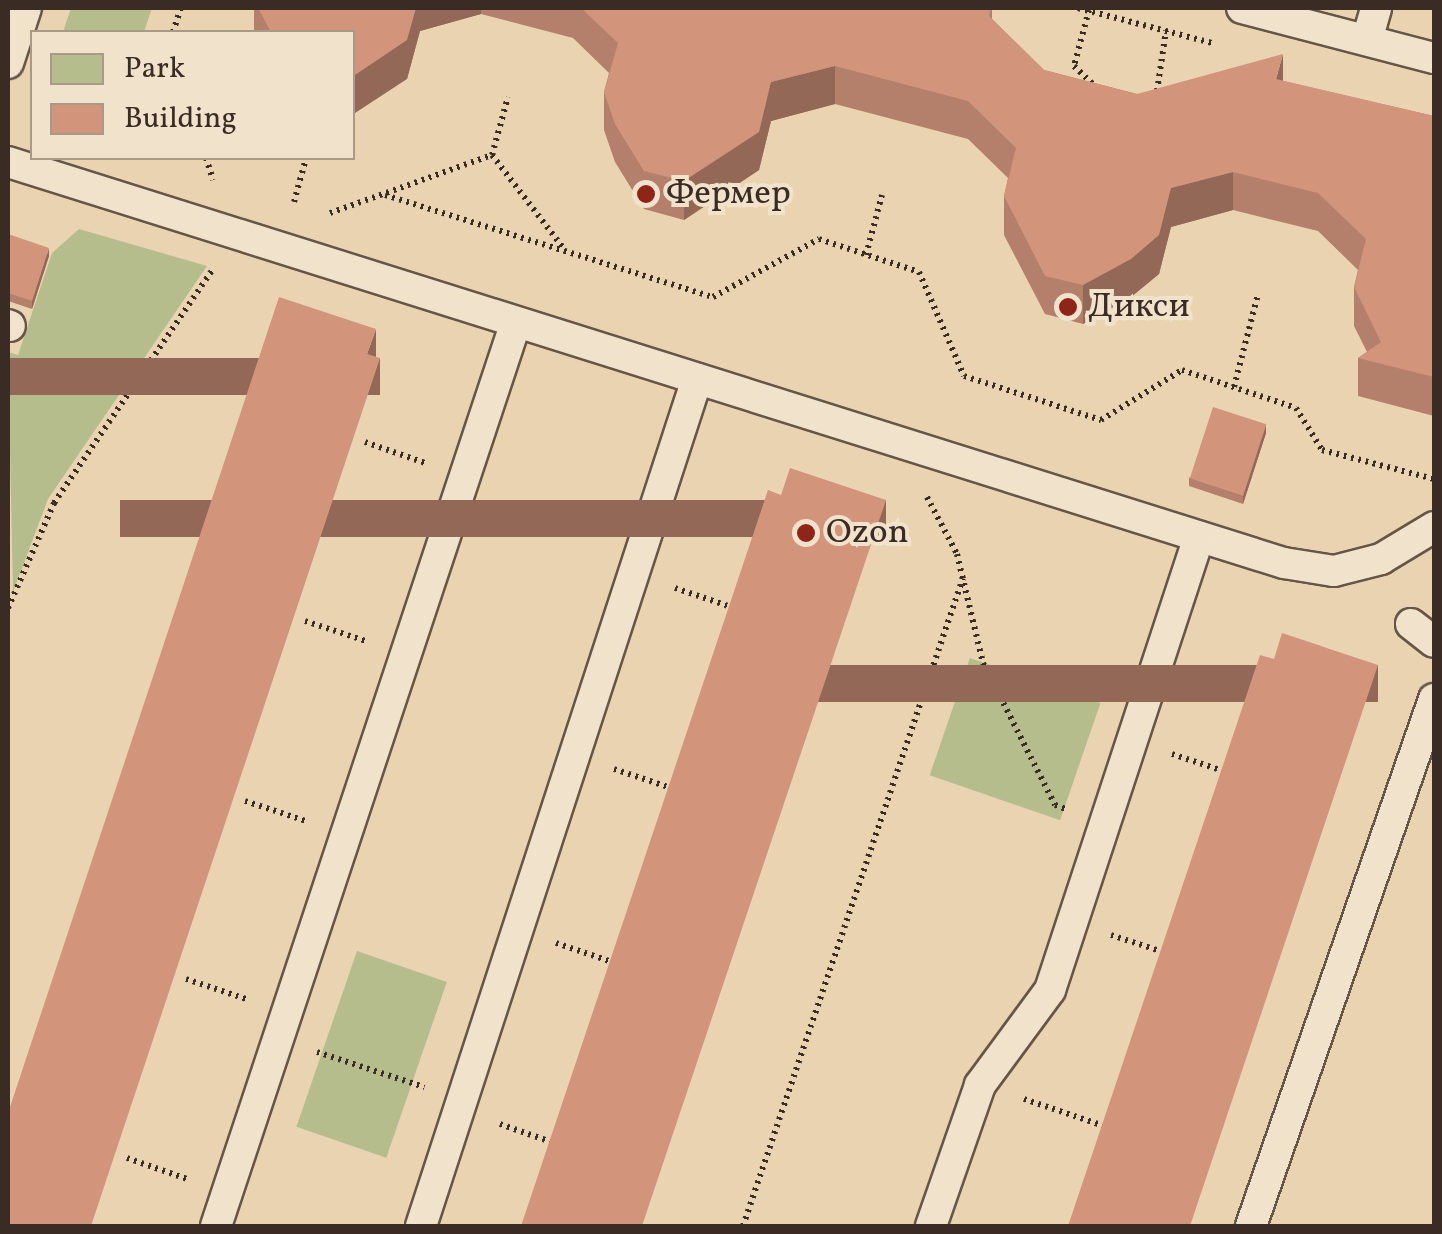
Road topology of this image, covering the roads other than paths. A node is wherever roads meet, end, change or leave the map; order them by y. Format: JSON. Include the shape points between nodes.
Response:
{"nodes":[{"id":1,"x":26,"y":8,"type":"edge"},
{"id":2,"x":1242,"y":8,"type":"edge"},
{"id":3,"x":1376,"y":8,"type":"edge"},
{"id":4,"x":1367,"y":40,"type":"junction"},
{"id":5,"x":1434,"y":58,"type":"edge"},
{"id":6,"x":8,"y":64,"type":"edge"},
{"id":7,"x":8,"y":162,"type":"edge"},
{"id":8,"x":515,"y":325,"type":"junction"},
{"id":9,"x":697,"y":379,"type":"junction"},
{"id":10,"x":1434,"y":526,"type":"edge"},
{"id":11,"x":1199,"y":537,"type":"junction"},
{"id":12,"x":1434,"y":699,"type":"edge"},
{"id":13,"x":216,"y":1226,"type":"edge"},
{"id":14,"x":421,"y":1226,"type":"edge"},
{"id":15,"x":931,"y":1226,"type":"edge"},
{"id":16,"x":1251,"y":1226,"type":"edge"}],
"edges":[{"from":1,"to":6,"type":"lane"},
{"from":2,"to":4,"type":"lane"},
{"from":3,"to":4,"type":"lane"},
{"from":4,"to":5,"type":"lane"},
{"from":7,"to":8,"type":"lane"},
{"from":8,"to":9,"type":"lane"},
{"from":8,"to":13,"type":"lane"},
{"from":9,"to":11,"type":"lane"},
{"from":9,"to":14,"type":"lane"},
{"from":10,"to":11,"type":"lane","via":[[1381,559],[1334,571]]},
{"from":11,"to":15,"type":"lane","via":[[1050,990],[980,1084]]},
{"from":12,"to":16,"type":"lane"}]}
